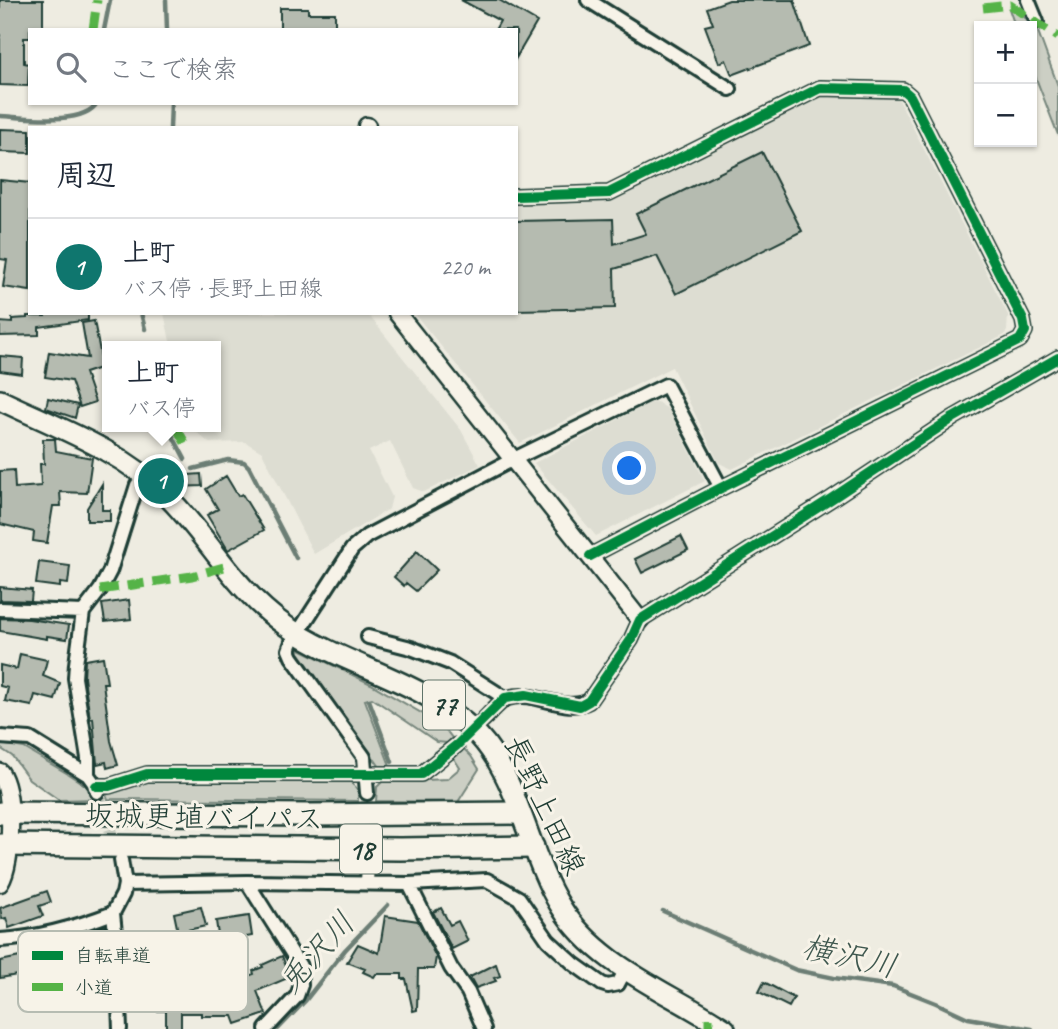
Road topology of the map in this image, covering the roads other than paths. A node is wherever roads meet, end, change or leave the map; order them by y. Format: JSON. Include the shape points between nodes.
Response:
{"nodes":[{"id":1,"x":588,"y":0,"type":"edge"},
{"id":2,"x":1028,"y":0,"type":"edge"},
{"id":3,"x":1037,"y":21,"type":"edge"},
{"id":4,"x":730,"y":89,"type":"dead end"},
{"id":5,"x":518,"y":196,"type":"edge"},
{"id":6,"x":399,"y":315,"type":"edge"},
{"id":7,"x":1058,"y":358,"type":"edge"},
{"id":8,"x":0,"y":400,"type":"edge"},
{"id":9,"x":512,"y":460,"type":"junction"},
{"id":10,"x":145,"y":477,"type":"junction"},
{"id":11,"x":720,"y":488,"type":"junction"},
{"id":12,"x":590,"y":556,"type":"junction"},
{"id":13,"x":0,"y":609,"type":"edge"},
{"id":14,"x":83,"y":612,"type":"junction"},
{"id":15,"x":640,"y":620,"type":"junction"},
{"id":16,"x":298,"y":634,"type":"junction"},
{"id":17,"x":368,"y":637,"type":"dead end"},
{"id":18,"x":505,"y":698,"type":"junction"},
{"id":19,"x":483,"y":720,"type":"dead end"},
{"id":20,"x":0,"y":737,"type":"edge"},
{"id":21,"x":457,"y":745,"type":"dead end"},
{"id":22,"x":0,"y":772,"type":"edge"},
{"id":23,"x":367,"y":774,"type":"junction"},
{"id":24,"x":88,"y":775,"type":"junction"},
{"id":25,"x":367,"y":793,"type":"tunnel mouth"},
{"id":26,"x":4,"y":813,"type":"edge"},
{"id":27,"x":519,"y":813,"type":"junction"},
{"id":28,"x":4,"y":845,"type":"edge"},
{"id":29,"x":533,"y":847,"type":"junction"},
{"id":30,"x":121,"y":860,"type":"tunnel mouth"},
{"id":31,"x":368,"y":862,"type":"tunnel mouth"},
{"id":32,"x":247,"y":882,"type":"junction"},
{"id":33,"x":0,"y":883,"type":"edge"},
{"id":34,"x":367,"y":883,"type":"junction"},
{"id":35,"x":125,"y":884,"type":"junction"},
{"id":36,"x":409,"y":884,"type":"junction"},
{"id":37,"x":113,"y":913,"type":"junction"},
{"id":38,"x":56,"y":931,"type":"edge"},
{"id":39,"x":115,"y":931,"type":"edge"},
{"id":40,"x":18,"y":939,"type":"edge"},
{"id":41,"x":0,"y":940,"type":"edge"},
{"id":42,"x":626,"y":969,"type":"junction"},
{"id":43,"x":266,"y":1029,"type":"edge"},
{"id":44,"x":484,"y":1029,"type":"edge"},
{"id":45,"x":725,"y":1029,"type":"edge"}],
"edges":[{"from":1,"to":4,"type":"street"},
{"from":2,"to":3,"type":"street"},
{"from":5,"to":11,"type":"street","via":[[610,193],[820,88],[896,89],[910,96],[1025,331],[1020,340]]},
{"from":6,"to":9,"type":"street"},
{"from":7,"to":15,"type":"street","via":[[954,418]]},
{"from":8,"to":10,"type":"main road","name":"長野上田線","number":"77","via":[[111,454]]},
{"from":9,"to":11,"type":"street","via":[[666,385]]},
{"from":9,"to":12,"type":"street"},
{"from":9,"to":16,"type":"street","via":[[367,536],[352,549]]},
{"from":10,"to":14,"type":"street","via":[[137,485],[110,571]]},
{"from":10,"to":16,"type":"main road","name":"長野上田線","number":"77","via":[[166,494],[243,589]]},
{"from":11,"to":12,"type":"street"},
{"from":12,"to":15,"type":"street"},
{"from":13,"to":14,"type":"street"},
{"from":14,"to":24,"type":"street","via":[[75,678]]},
{"from":15,"to":18,"type":"street","via":[[589,701],[580,706],[526,695]]},
{"from":16,"to":23,"type":"street","via":[[289,648],[292,657],[364,757]]},
{"from":16,"to":27,"type":"main road","name":"長野上田線","number":"77","via":[[428,695],[459,717],[490,751]]},
{"from":17,"to":18,"type":"street","via":[[450,663]]},
{"from":18,"to":19,"type":"street"},
{"from":20,"to":24,"type":"street","via":[[30,739]]},
{"from":21,"to":23,"type":"street","via":[[421,774]]},
{"from":22,"to":26,"type":"street","via":[[8,791]]},
{"from":23,"to":24,"type":"street","via":[[147,774],[97,790]]},
{"from":23,"to":25,"type":"street"},
{"from":26,"to":27,"type":"highway","name":"坂城更埴バイパス","number":"18"},
{"from":26,"to":28,"type":"street"},
{"from":27,"to":29,"type":"main road","name":"長野上田線","number":"77"},
{"from":28,"to":29,"type":"highway","name":"坂城更埴バイパス","number":"18"},
{"from":28,"to":33,"type":"street","via":[[8,864]]},
{"from":29,"to":42,"type":"main road","name":"長野上田線","number":"77","via":[[570,920]]},
{"from":30,"to":35,"type":"street"},
{"from":31,"to":34,"type":"street"},
{"from":32,"to":34,"type":"street"},
{"from":32,"to":35,"type":"street"},
{"from":32,"to":43,"type":"street","via":[[300,966],[297,996]]},
{"from":34,"to":36,"type":"street"},
{"from":35,"to":37,"type":"street"},
{"from":36,"to":42,"type":"street","via":[[487,880],[519,898],[548,940],[602,984],[618,984]]},
{"from":36,"to":44,"type":"street"},
{"from":37,"to":38,"type":"street"},
{"from":37,"to":39,"type":"street"},
{"from":40,"to":41,"type":"street"},
{"from":42,"to":45,"type":"main road","name":"長野上田線","number":"77"}]}
